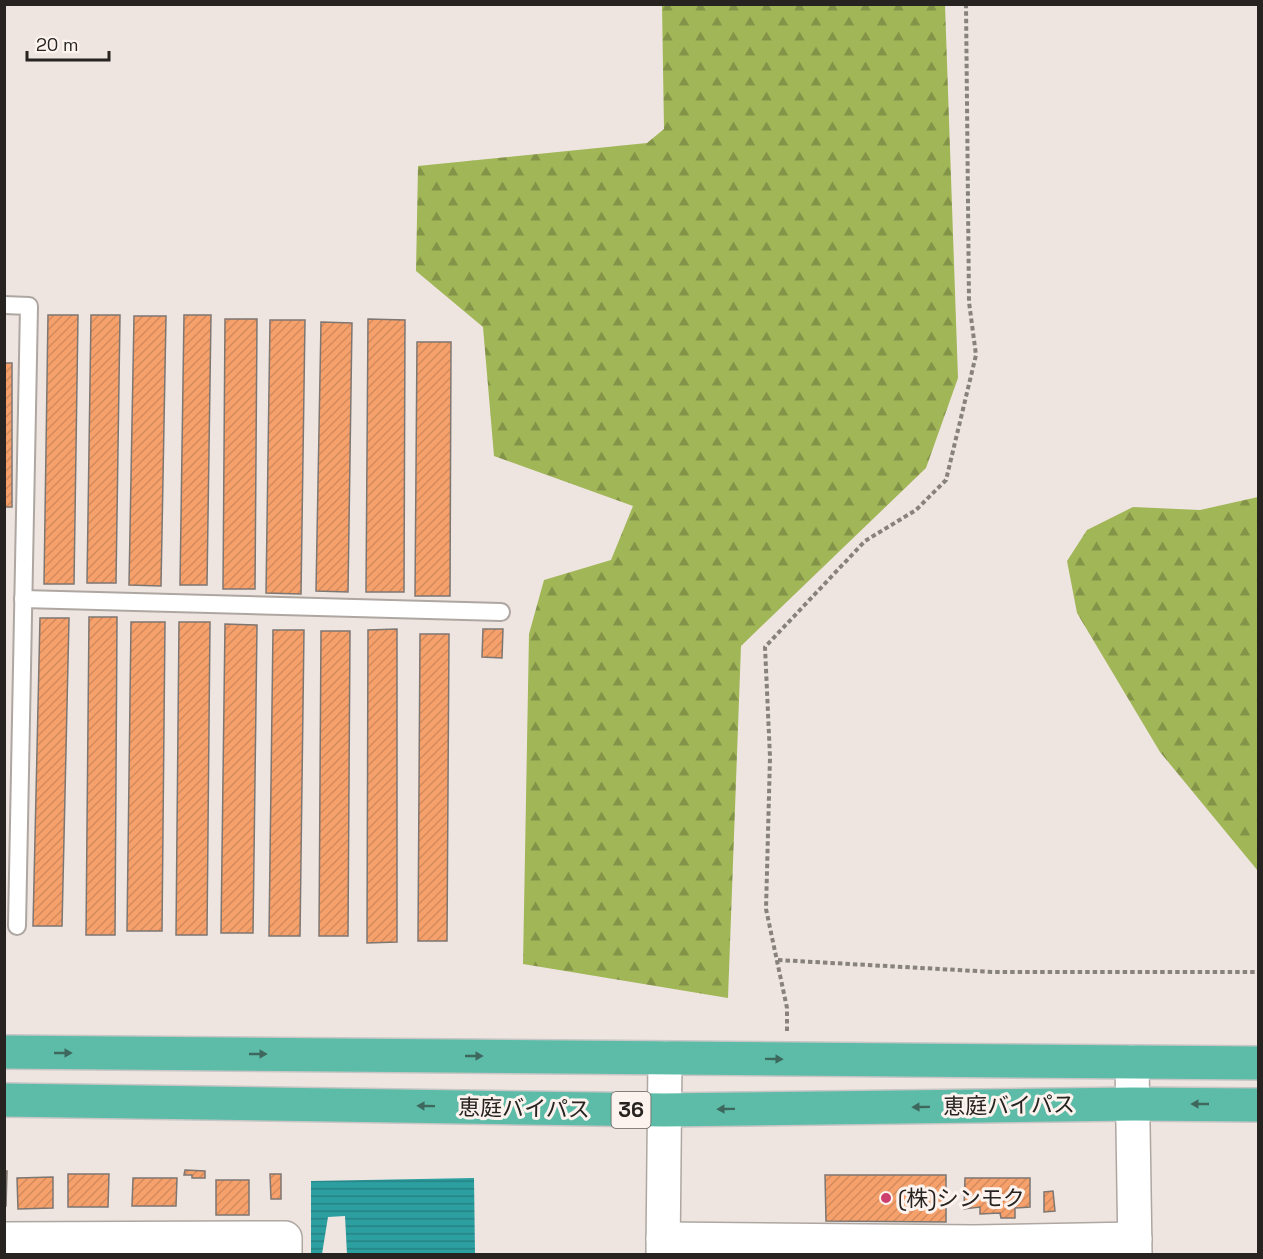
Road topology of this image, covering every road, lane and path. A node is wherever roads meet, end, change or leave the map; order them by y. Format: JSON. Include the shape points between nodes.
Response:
{"nodes":[{"id":1,"x":966,"y":4,"type":"edge"},
{"id":2,"x":4,"y":305,"type":"edge"},
{"id":3,"x":23,"y":599,"type":"junction"},
{"id":4,"x":501,"y":612,"type":"dead end"},
{"id":5,"x":17,"y":927,"type":"dead end"},
{"id":6,"x":778,"y":960,"type":"junction"},
{"id":7,"x":1258,"y":972,"type":"edge"},
{"id":8,"x":4,"y":1052,"type":"edge"},
{"id":9,"x":664,"y":1058,"type":"junction"},
{"id":10,"x":787,"y":1059,"type":"junction"},
{"id":11,"x":1132,"y":1062,"type":"junction"},
{"id":12,"x":1258,"y":1063,"type":"edge"},
{"id":13,"x":4,"y":1100,"type":"edge"},
{"id":14,"x":1133,"y":1104,"type":"junction"},
{"id":15,"x":1258,"y":1105,"type":"edge"},
{"id":16,"x":664,"y":1110,"type":"junction"},
{"id":17,"x":4,"y":1239,"type":"edge"},
{"id":18,"x":663,"y":1247,"type":"edge"},
{"id":19,"x":818,"y":1247,"type":"edge"},
{"id":20,"x":1135,"y":1247,"type":"edge"},
{"id":21,"x":974,"y":1248,"type":"edge"},
{"id":22,"x":285,"y":1254,"type":"edge"}],
"edges":[{"from":1,"to":6,"type":"path","via":[[969,302],[976,355],[946,480],[916,510],[866,541],[765,647],[770,757],[766,909]]},
{"from":2,"to":3,"type":"lane","via":[[29,306]]},
{"from":3,"to":4,"type":"lane"},
{"from":3,"to":5,"type":"lane"},
{"from":6,"to":7,"type":"path","via":[[994,972]]},
{"from":6,"to":10,"type":"path","via":[[787,1008]]},
{"from":8,"to":9,"type":"highway","name":"恵庭バイパス","one_way":true},
{"from":9,"to":10,"type":"highway","name":"恵庭バイパス","one_way":true},
{"from":9,"to":16,"type":"street"},
{"from":10,"to":11,"type":"highway","name":"恵庭バイパス"},
{"from":11,"to":12,"type":"highway","name":"恵庭バイパス"},
{"from":11,"to":14,"type":"street"},
{"from":16,"to":13,"type":"highway","name":"恵庭バイパス","number":"36","one_way":true},
{"from":15,"to":14,"type":"highway","name":"恵庭バイパス","number":"36","one_way":true},
{"from":14,"to":16,"type":"highway","name":"恵庭バイパス","number":"36","one_way":true},
{"from":14,"to":20,"type":"street"},
{"from":16,"to":18,"type":"street"},
{"from":17,"to":22,"type":"street","via":[[285,1238]]},
{"from":18,"to":19,"type":"street"},
{"from":19,"to":21,"type":"street"},
{"from":20,"to":21,"type":"street"}]}
